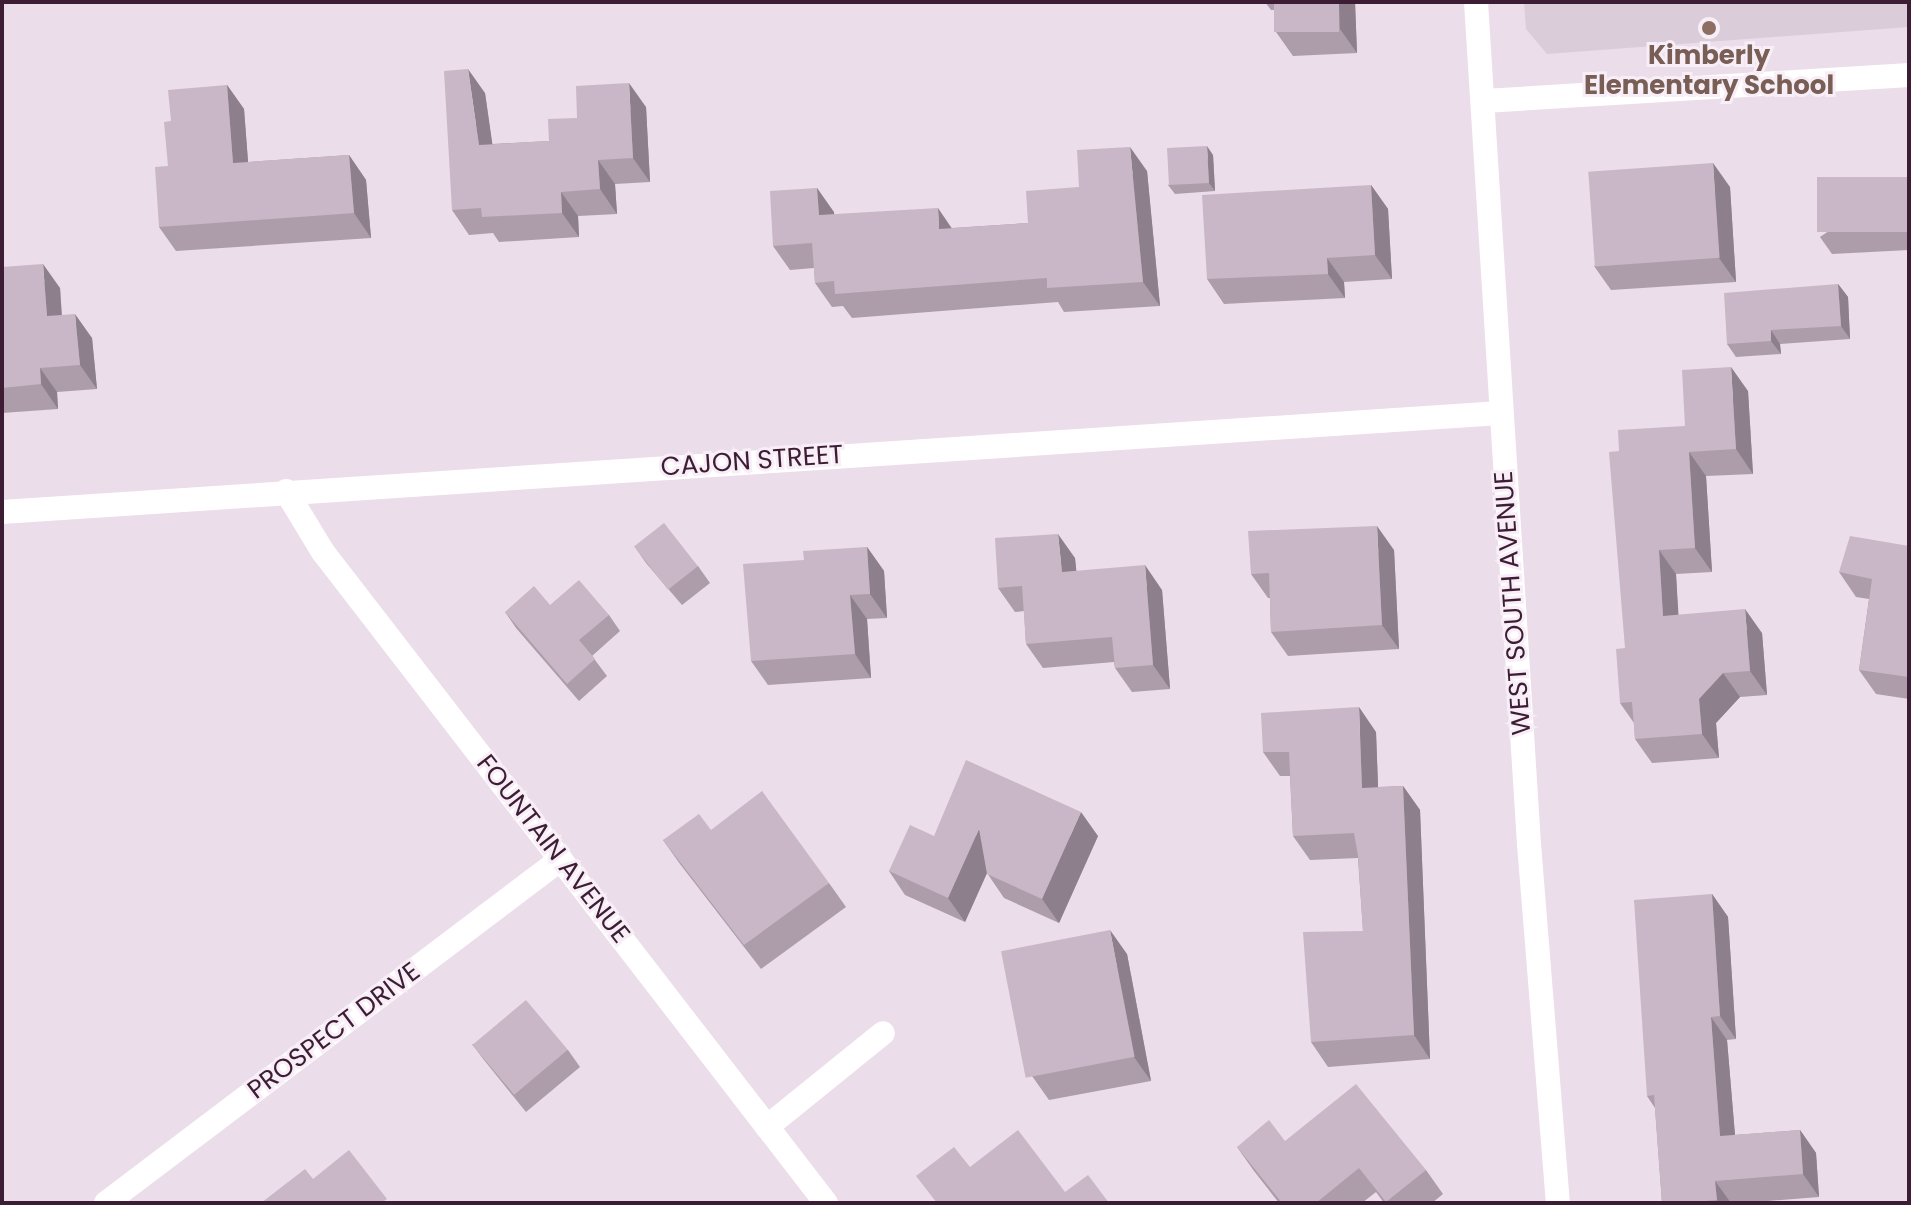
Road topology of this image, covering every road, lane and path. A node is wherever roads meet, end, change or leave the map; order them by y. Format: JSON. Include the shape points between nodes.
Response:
{"nodes":[{"id":1,"x":1476,"y":2,"type":"edge"},
{"id":2,"x":1909,"y":75,"type":"edge"},
{"id":3,"x":1484,"y":101,"type":"junction"},
{"id":4,"x":1501,"y":413,"type":"junction"},
{"id":5,"x":286,"y":491,"type":"junction"},
{"id":6,"x":2,"y":512,"type":"edge"},
{"id":7,"x":561,"y":859,"type":"junction"},
{"id":8,"x":883,"y":1033,"type":"dead end"},
{"id":9,"x":767,"y":1127,"type":"junction"},
{"id":10,"x":106,"y":1203,"type":"edge"},
{"id":11,"x":826,"y":1203,"type":"edge"},
{"id":12,"x":1558,"y":1203,"type":"edge"}],
"edges":[{"from":1,"to":3,"type":"street","name":"WEST SOUTH AVENUE"},
{"from":2,"to":3,"type":"street"},
{"from":3,"to":4,"type":"street","name":"WEST SOUTH AVENUE"},
{"from":4,"to":5,"type":"street","name":"CAJON STREET"},
{"from":4,"to":12,"type":"street","name":"WEST SOUTH AVENUE"},
{"from":5,"to":6,"type":"street","name":"CAJON STREET"},
{"from":5,"to":7,"type":"street","name":"FOUNTAIN AVENUE","via":[[323,552]]},
{"from":7,"to":9,"type":"street","name":"FOUNTAIN AVENUE"},
{"from":7,"to":10,"type":"street","name":"PROSPECT DRIVE"},
{"from":8,"to":9,"type":"street"},
{"from":9,"to":11,"type":"street","name":"FOUNTAIN AVENUE"}]}
